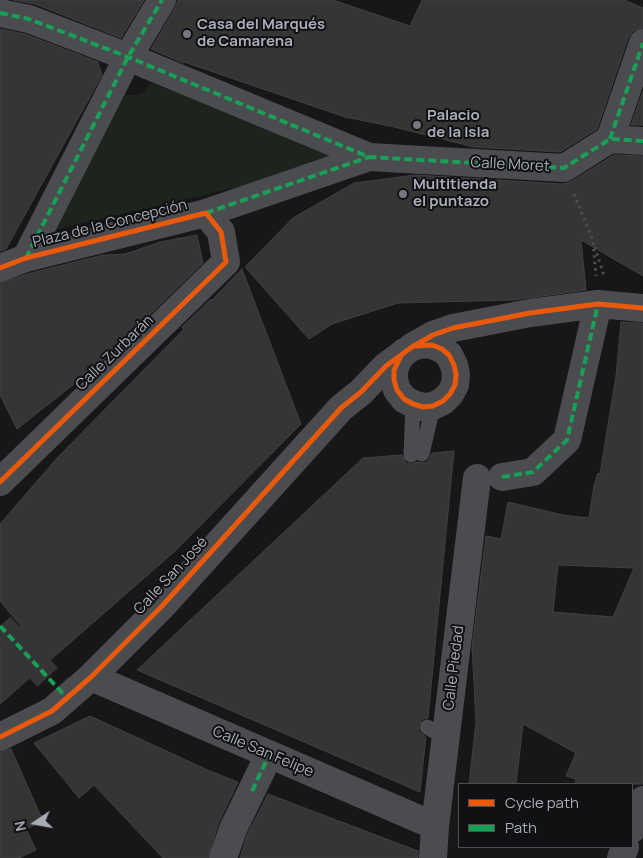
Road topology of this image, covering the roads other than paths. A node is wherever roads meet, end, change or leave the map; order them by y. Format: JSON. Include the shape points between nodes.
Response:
{"nodes":[{"id":1,"x":162,"y":0,"type":"edge"},
{"id":2,"x":0,"y":13,"type":"edge"},
{"id":3,"x":643,"y":43,"type":"edge"},
{"id":4,"x":128,"y":57,"type":"junction"},
{"id":5,"x":610,"y":139,"type":"junction"},
{"id":6,"x":643,"y":141,"type":"edge"},
{"id":7,"x":369,"y":157,"type":"junction"},
{"id":8,"x":214,"y":223,"type":"junction"},
{"id":9,"x":26,"y":258,"type":"junction"},
{"id":10,"x":0,"y":268,"type":"edge"},
{"id":11,"x":598,"y":304,"type":"junction"},
{"id":12,"x":643,"y":308,"type":"edge"},
{"id":13,"x":408,"y":350,"type":"junction"},
{"id":14,"x":423,"y":405,"type":"junction"},
{"id":15,"x":0,"y":482,"type":"edge"},
{"id":16,"x":91,"y":677,"type":"junction"},
{"id":17,"x":0,"y":736,"type":"edge"},
{"id":18,"x":269,"y":754,"type":"junction"},
{"id":19,"x":643,"y":800,"type":"edge"},
{"id":20,"x":435,"y":826,"type":"junction"},
{"id":21,"x":633,"y":826,"type":"edge"},
{"id":22,"x":223,"y":858,"type":"edge"},
{"id":23,"x":434,"y":858,"type":"edge"}],
"edges":[{"from":1,"to":4,"type":"street","name":"Plaza de la Concepción"},
{"from":2,"to":4,"type":"street","via":[[30,19]]},
{"from":3,"to":5,"type":"street"},
{"from":4,"to":7,"type":"street"},
{"from":4,"to":9,"type":"street","name":"Plaza de la Concepción"},
{"from":5,"to":6,"type":"street"},
{"from":5,"to":7,"type":"street","name":"Calle Moret","via":[[564,168]]},
{"from":7,"to":8,"type":"street","name":"Plaza de la Concepción"},
{"from":8,"to":9,"type":"street","name":"Plaza de la Concepción"},
{"from":8,"to":15,"type":"street","name":"Calle Zurbarán","via":[[226,262]]},
{"from":9,"to":10,"type":"street"},
{"from":11,"to":12,"type":"street","name":"Calle San José"},
{"from":11,"to":13,"type":"street","name":"Calle San José","via":[[453,328]]},
{"from":11,"to":20,"type":"street","name":"Calle Piedad","via":[[567,440],[534,472],[489,477],[437,733]]},
{"from":13,"to":14,"type":"street","via":[[398,360],[394,380],[401,394]]},
{"from":13,"to":14,"type":"street","via":[[422,344],[437,347],[449,355],[454,364],[455,385],[450,394],[443,401]]},
{"from":13,"to":16,"type":"street","name":"Calle San José","via":[[341,408],[162,606]]},
{"from":14,"to":14,"type":"lane","via":[[417,454]]},
{"from":16,"to":17,"type":"street","name":"Calle San José","via":[[52,711]]},
{"from":16,"to":18,"type":"street","name":"Calle San Felipe"},
{"from":18,"to":20,"type":"street","name":"Calle San Felipe"},
{"from":18,"to":22,"type":"street"},
{"from":19,"to":21,"type":"street"},
{"from":20,"to":23,"type":"street","name":"Calle Piedad"}]}
